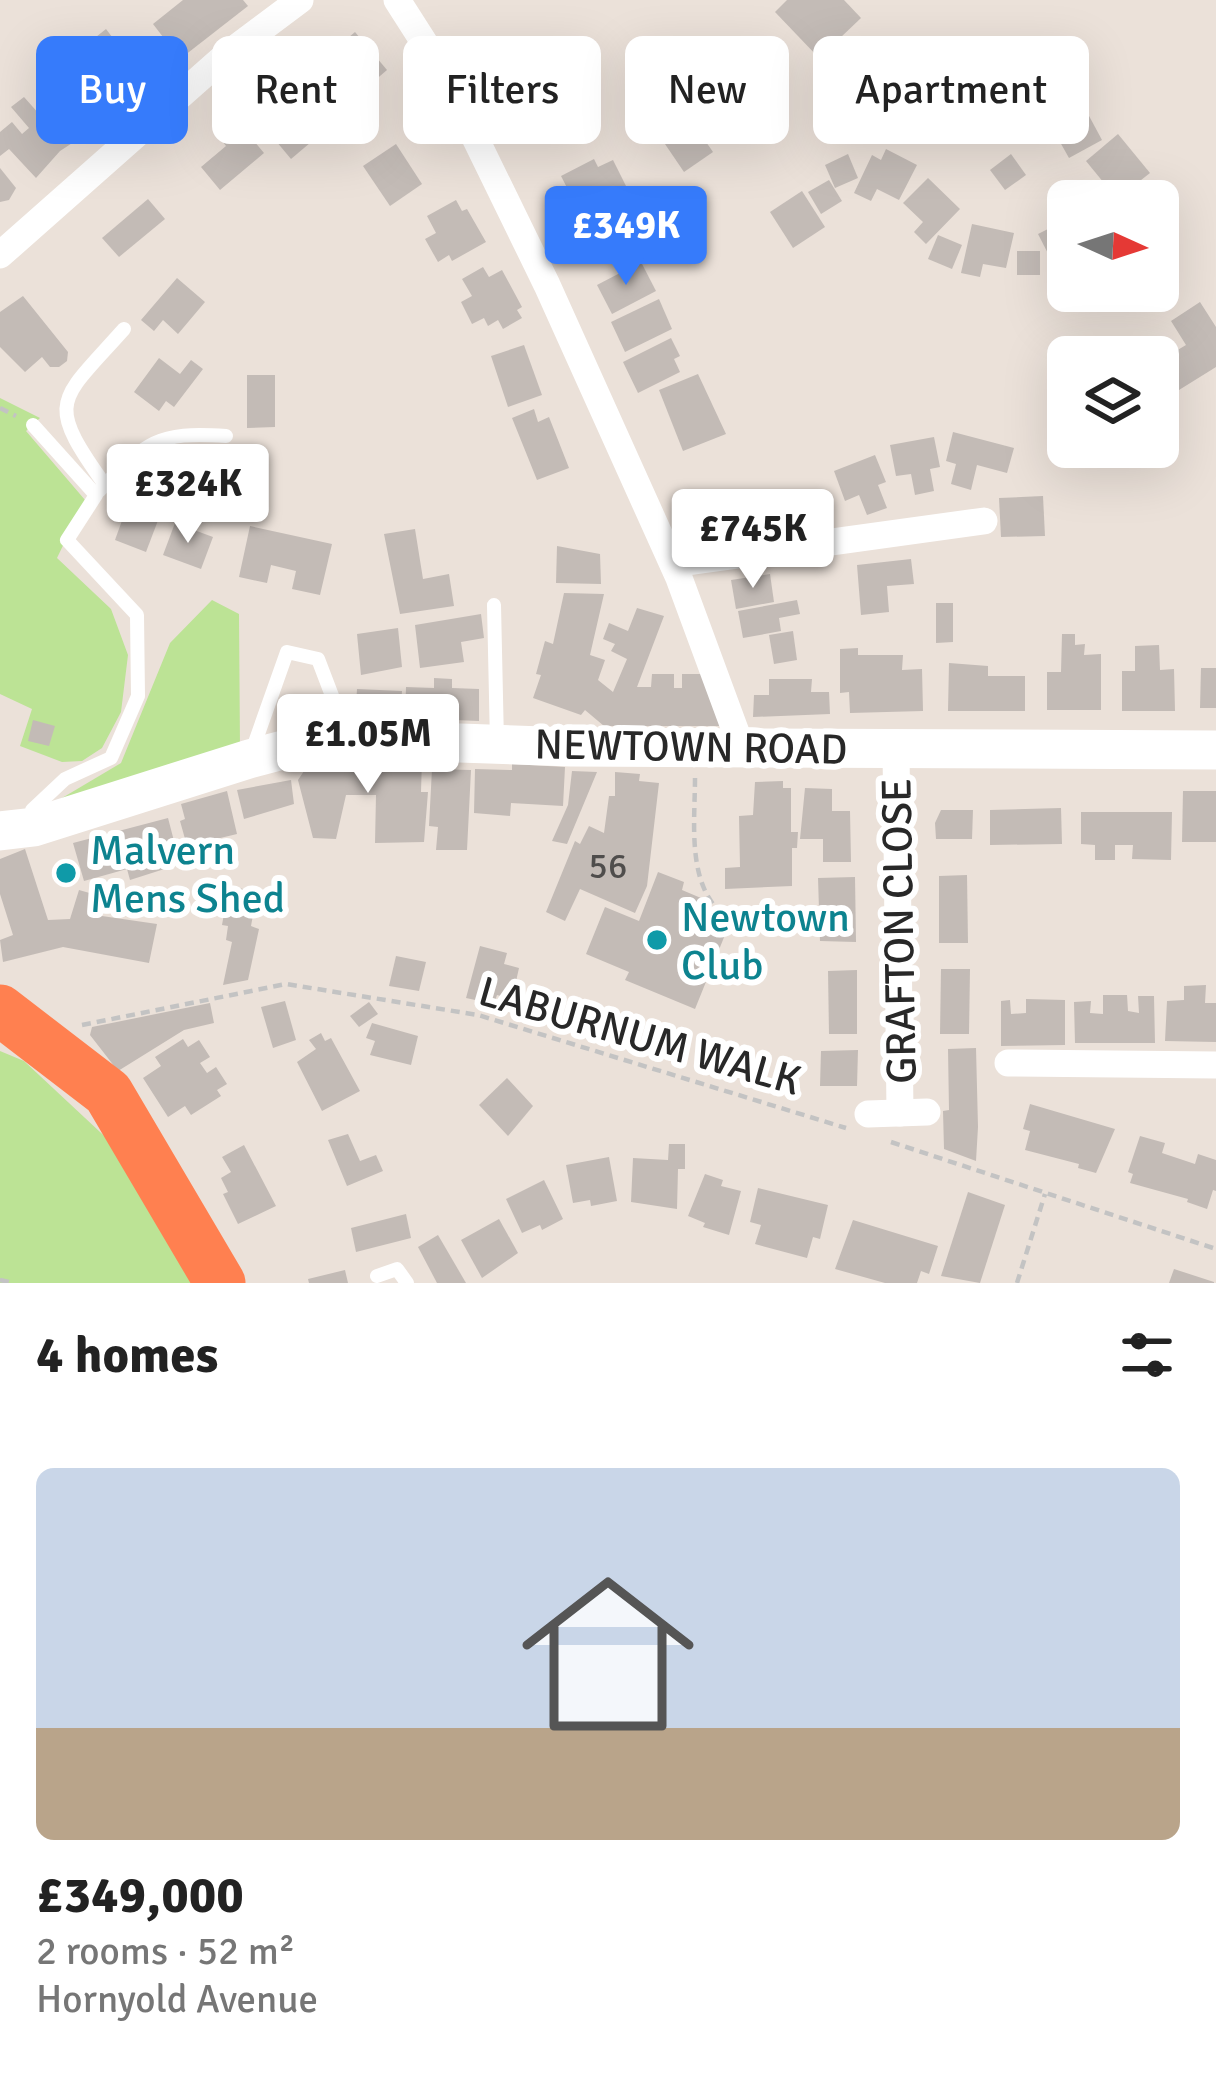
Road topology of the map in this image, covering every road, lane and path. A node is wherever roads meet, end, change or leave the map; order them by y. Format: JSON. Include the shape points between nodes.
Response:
{"nodes":[{"id":1,"x":300,"y":0,"type":"edge"},
{"id":2,"x":397,"y":0,"type":"edge"},
{"id":3,"x":0,"y":256,"type":"edge"},
{"id":4,"x":124,"y":329,"type":"dead end"},
{"id":5,"x":33,"y":425,"type":"dead end"},
{"id":6,"x":226,"y":436,"type":"dead end"},
{"id":7,"x":100,"y":490,"type":"junction"},
{"id":8,"x":983,"y":521,"type":"dead end"},
{"id":9,"x":673,"y":564,"type":"junction"},
{"id":10,"x":494,"y":604,"type":"dead end"},
{"id":11,"x":349,"y":740,"type":"junction"},
{"id":12,"x":497,"y":743,"type":"junction"},
{"id":13,"x":741,"y":746,"type":"junction"},
{"id":14,"x":694,"y":747,"type":"junction"},
{"id":15,"x":896,"y":748,"type":"junction"},
{"id":16,"x":1216,"y":750,"type":"edge"},
{"id":17,"x":249,"y":759,"type":"junction"},
{"id":18,"x":17,"y":829,"type":"edge"},
{"id":19,"x":745,"y":927,"type":"dead end"},
{"id":20,"x":16,"y":1021,"type":"edge"},
{"id":21,"x":1008,"y":1064,"type":"dead end"},
{"id":22,"x":1216,"y":1065,"type":"edge"},
{"id":23,"x":856,"y":1121,"type":"joint"},
{"id":24,"x":886,"y":1141,"type":"dead end"},
{"id":25,"x":1045,"y":1193,"type":"junction"},
{"id":26,"x":1216,"y":1249,"type":"edge"},
{"id":27,"x":376,"y":1276,"type":"dead end"},
{"id":28,"x":0,"y":1280,"type":"edge"},
{"id":29,"x":13,"y":1283,"type":"edge"},
{"id":30,"x":220,"y":1283,"type":"edge"},
{"id":31,"x":407,"y":1283,"type":"edge"},
{"id":32,"x":1018,"y":1283,"type":"edge"}],
"edges":[{"from":1,"to":3,"type":"street","via":[[225,56]]},
{"from":2,"to":9,"type":"street","via":[[443,72],[530,248]]},
{"from":4,"to":7,"type":"lane","via":[[66,403],[71,438]]},
{"from":5,"to":7,"type":"lane"},
{"from":6,"to":7,"type":"lane","via":[[166,436]]},
{"from":7,"to":18,"type":"lane","name":"NEWTOWN ROAD","via":[[67,540],[137,615],[138,695],[111,758],[60,773]]},
{"from":8,"to":9,"type":"street"},
{"from":9,"to":13,"type":"street"},
{"from":10,"to":12,"type":"lane"},
{"from":11,"to":12,"type":"main road","name":"NEWTOWN ROAD"},
{"from":11,"to":17,"type":"main road","name":"NEWTOWN ROAD"},
{"from":11,"to":17,"type":"lane","via":[[318,658],[286,652]]},
{"from":12,"to":14,"type":"main road","name":"NEWTOWN ROAD"},
{"from":13,"to":14,"type":"main road","name":"NEWTOWN ROAD"},
{"from":13,"to":15,"type":"main road","name":"NEWTOWN ROAD"},
{"from":14,"to":19,"type":"path","via":[[696,853],[705,887],[714,906]]},
{"from":15,"to":16,"type":"main road","name":"NEWTOWN ROAD"},
{"from":15,"to":23,"type":"street","name":"GRAFTON CLOSE","via":[[914,1112]]},
{"from":17,"to":18,"type":"main road","name":"NEWTOWN ROAD"},
{"from":20,"to":23,"type":"path","name":"LABURNUM WALK","via":[[286,984],[478,1016]]},
{"from":20,"to":30,"type":"highway","via":[[108,1093]]},
{"from":21,"to":22,"type":"street"},
{"from":24,"to":25,"type":"path"},
{"from":25,"to":26,"type":"path"},
{"from":25,"to":32,"type":"path"},
{"from":27,"to":31,"type":"lane","via":[[397,1269]]},
{"from":28,"to":29,"type":"path"}]}
